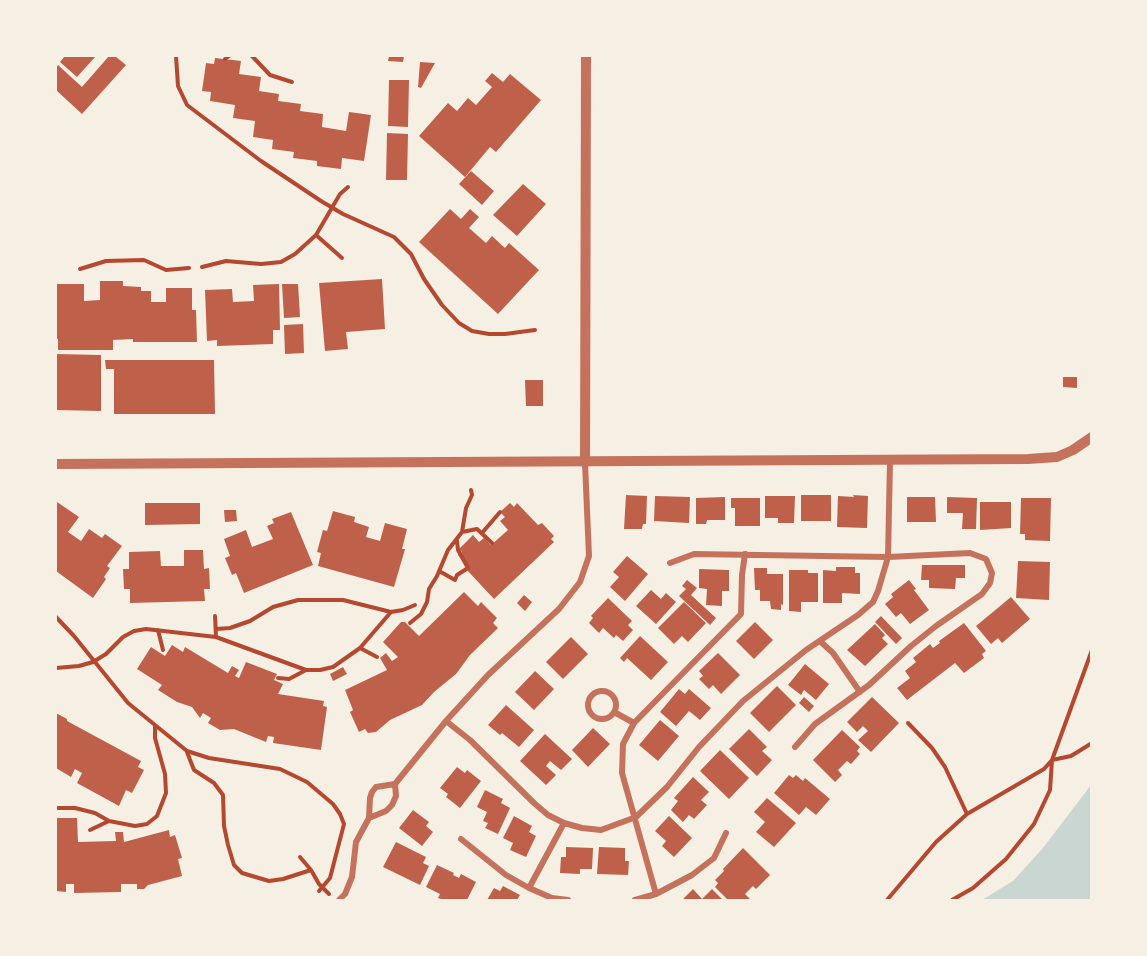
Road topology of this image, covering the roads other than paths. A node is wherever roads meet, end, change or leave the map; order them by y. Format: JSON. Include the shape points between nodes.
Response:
{"nodes":[{"id":1,"x":585,"y":56,"type":"edge"},
{"id":2,"x":1092,"y":437,"type":"edge"},
{"id":3,"x":890,"y":461,"type":"junction"},
{"id":4,"x":585,"y":463,"type":"junction"},
{"id":5,"x":56,"y":464,"type":"edge"},
{"id":6,"x":745,"y":554,"type":"junction"},
{"id":7,"x":888,"y":557,"type":"junction"},
{"id":8,"x":670,"y":563,"type":"dead end"},
{"id":9,"x":821,"y":642,"type":"junction"},
{"id":10,"x":860,"y":692,"type":"junction"},
{"id":11,"x":614,"y":712,"type":"junction"},
{"id":12,"x":446,"y":721,"type":"junction"},
{"id":13,"x":634,"y":723,"type":"junction"},
{"id":14,"x":795,"y":747,"type":"dead end"},
{"id":15,"x":395,"y":784,"type":"junction"},
{"id":16,"x":636,"y":817,"type":"junction"},
{"id":17,"x":369,"y":818,"type":"junction"},
{"id":18,"x":564,"y":823,"type":"junction"},
{"id":19,"x":726,"y":833,"type":"dead end"},
{"id":20,"x":462,"y":839,"type":"dead end"},
{"id":21,"x":529,"y":888,"type":"junction"},
{"id":22,"x":656,"y":894,"type":"junction"},
{"id":23,"x":339,"y":900,"type":"edge"},
{"id":24,"x":568,"y":900,"type":"edge"},
{"id":25,"x":635,"y":900,"type":"edge"}],
"edges":[{"from":1,"to":4,"type":"street"},
{"from":2,"to":3,"type":"street","via":[[1057,457]]},
{"from":3,"to":4,"type":"street"},
{"from":3,"to":7,"type":"street"},
{"from":4,"to":5,"type":"street"},
{"from":4,"to":12,"type":"street","via":[[589,556],[580,582],[559,609],[488,675]]},
{"from":6,"to":7,"type":"street"},
{"from":6,"to":8,"type":"street","via":[[694,554]]},
{"from":6,"to":13,"type":"street","via":[[741,614]]},
{"from":7,"to":9,"type":"street","via":[[873,602]]},
{"from":7,"to":10,"type":"street","via":[[970,553],[986,559],[992,573],[982,594],[936,626]]},
{"from":9,"to":10,"type":"street"},
{"from":9,"to":16,"type":"street","via":[[743,701],[668,787]]},
{"from":10,"to":14,"type":"street","via":[[815,724]]},
{"from":11,"to":11,"type":"street","via":[[607,718],[595,716],[590,710],[591,698],[601,691],[610,693],[615,700]]},
{"from":11,"to":13,"type":"street"},
{"from":12,"to":15,"type":"street"},
{"from":12,"to":18,"type":"street","via":[[534,803]]},
{"from":13,"to":16,"type":"street","via":[[623,744],[622,773]]},
{"from":15,"to":17,"type":"street","via":[[392,805]]},
{"from":15,"to":17,"type":"street","via":[[376,787],[372,792]]},
{"from":16,"to":18,"type":"street","via":[[601,830]]},
{"from":16,"to":22,"type":"street"},
{"from":17,"to":23,"type":"street","via":[[356,842],[352,877]]},
{"from":18,"to":21,"type":"street"},
{"from":19,"to":22,"type":"street","via":[[714,858]]},
{"from":20,"to":21,"type":"street"},
{"from":21,"to":24,"type":"street"},
{"from":22,"to":25,"type":"street"}]}
